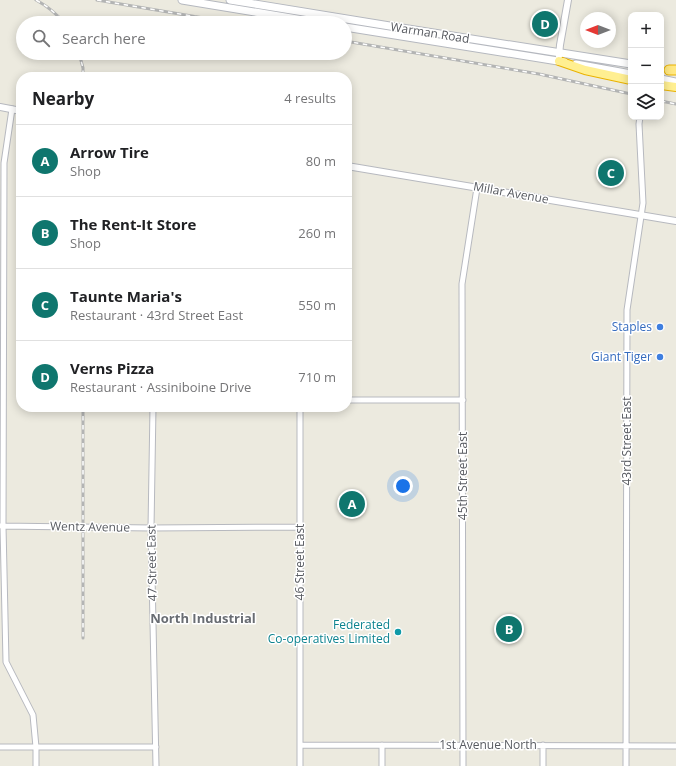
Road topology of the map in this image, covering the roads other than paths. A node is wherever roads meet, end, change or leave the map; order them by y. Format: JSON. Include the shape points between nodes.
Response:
{"nodes":[{"id":1,"x":182,"y":0,"type":"edge"},
{"id":2,"x":230,"y":0,"type":"edge"},
{"id":3,"x":568,"y":0,"type":"edge"},
{"id":4,"x":192,"y":2,"type":"junction"},
{"id":5,"x":253,"y":2,"type":"edge"},
{"id":6,"x":278,"y":16,"type":"edge"},
{"id":7,"x":333,"y":16,"type":"edge"},
{"id":8,"x":352,"y":19,"type":"edge"},
{"id":9,"x":352,"y":28,"type":"edge"},
{"id":10,"x":560,"y":53,"type":"junction"},
{"id":11,"x":559,"y":61,"type":"junction"},
{"id":12,"x":628,"y":64,"type":"edge"},
{"id":13,"x":628,"y":73,"type":"edge"},
{"id":14,"x":628,"y":79,"type":"edge"},
{"id":15,"x":664,"y":80,"type":"edge"},
{"id":16,"x":676,"y":82,"type":"edge"},
{"id":17,"x":664,"y":85,"type":"edge"},
{"id":18,"x":676,"y":87,"type":"edge"},
{"id":19,"x":0,"y":107,"type":"edge"},
{"id":20,"x":12,"y":109,"type":"junction"},
{"id":21,"x":16,"y":110,"type":"edge"},
{"id":22,"x":640,"y":120,"type":"edge"},
{"id":23,"x":352,"y":167,"type":"edge"},
{"id":24,"x":477,"y":188,"type":"junction"},
{"id":25,"x":642,"y":215,"type":"junction"},
{"id":26,"x":676,"y":221,"type":"edge"},
{"id":27,"x":352,"y":400,"type":"edge"},
{"id":28,"x":463,"y":400,"type":"junction"},
{"id":29,"x":153,"y":412,"type":"edge"},
{"id":30,"x":300,"y":412,"type":"edge"},
{"id":31,"x":2,"y":526,"type":"edge"},
{"id":32,"x":300,"y":527,"type":"junction"},
{"id":33,"x":151,"y":528,"type":"junction"},
{"id":34,"x":300,"y":745,"type":"junction"},
{"id":35,"x":382,"y":745,"type":"junction"},
{"id":36,"x":463,"y":745,"type":"junction"},
{"id":37,"x":544,"y":745,"type":"junction"},
{"id":38,"x":626,"y":745,"type":"junction"},
{"id":39,"x":676,"y":746,"type":"edge"},
{"id":40,"x":0,"y":747,"type":"edge"},
{"id":41,"x":36,"y":747,"type":"junction"},
{"id":42,"x":156,"y":747,"type":"junction"},
{"id":43,"x":36,"y":766,"type":"edge"},
{"id":44,"x":156,"y":766,"type":"edge"},
{"id":45,"x":300,"y":766,"type":"edge"},
{"id":46,"x":382,"y":766,"type":"edge"},
{"id":47,"x":463,"y":766,"type":"edge"},
{"id":48,"x":544,"y":766,"type":"edge"},
{"id":49,"x":626,"y":766,"type":"edge"}],
"edges":[{"from":1,"to":4,"type":"main road"},
{"from":2,"to":5,"type":"main road","name":"Warman Road"},
{"from":3,"to":10,"type":"street"},
{"from":4,"to":5,"type":"main road","via":[[216,1],[243,6]]},
{"from":4,"to":6,"type":"main road"},
{"from":5,"to":7,"type":"main road","name":"Warman Road"},
{"from":8,"to":10,"type":"main road","name":"Warman Road"},
{"from":9,"to":11,"type":"main road","name":"Warman Road"},
{"from":10,"to":11,"type":"street"},
{"from":10,"to":12,"type":"main road","name":"Warman Road"},
{"from":11,"to":13,"type":"main road","name":"Warman Road"},
{"from":11,"to":14,"type":"highway"},
{"from":15,"to":16,"type":"main road"},
{"from":17,"to":18,"type":"highway"},
{"from":19,"to":20,"type":"street"},
{"from":20,"to":21,"type":"street"},
{"from":20,"to":31,"type":"street","via":[[4,163]]},
{"from":22,"to":25,"type":"street","name":"43rd Street East","via":[[644,203]]},
{"from":23,"to":24,"type":"street","name":"Millar Avenue"},
{"from":24,"to":25,"type":"street","name":"Millar Avenue"},
{"from":24,"to":28,"type":"street","name":"45th Street East","via":[[462,284]]},
{"from":25,"to":26,"type":"street","name":"Millar Avenue"},
{"from":25,"to":38,"type":"street","name":"43rd Street East","via":[[627,310]]},
{"from":27,"to":28,"type":"street"},
{"from":28,"to":36,"type":"street","name":"45th Street East"},
{"from":29,"to":33,"type":"street","name":"47 Street East"},
{"from":30,"to":32,"type":"street","name":"46 Street East"},
{"from":31,"to":33,"type":"street","name":"Wentz Avenue"},
{"from":31,"to":41,"type":"street","via":[[6,662],[33,715]]},
{"from":32,"to":33,"type":"street","name":"Wentz Avenue"},
{"from":32,"to":34,"type":"street","name":"46 Street East"},
{"from":33,"to":42,"type":"street","name":"47 Street East"},
{"from":34,"to":35,"type":"street","name":"1st Avenue North"},
{"from":34,"to":45,"type":"street","name":"46 Street East"},
{"from":35,"to":36,"type":"street","name":"1st Avenue North"},
{"from":35,"to":46,"type":"street"},
{"from":36,"to":37,"type":"street","name":"1st Avenue North"},
{"from":36,"to":47,"type":"street","name":"45th Street East"},
{"from":37,"to":38,"type":"street","name":"1st Avenue North"},
{"from":37,"to":48,"type":"street"},
{"from":38,"to":39,"type":"street","name":"1st Avenue North"},
{"from":38,"to":49,"type":"street","name":"43rd Street East"},
{"from":40,"to":41,"type":"street"},
{"from":41,"to":42,"type":"street"},
{"from":41,"to":43,"type":"street"},
{"from":42,"to":44,"type":"street","name":"47 Street East"}]}
